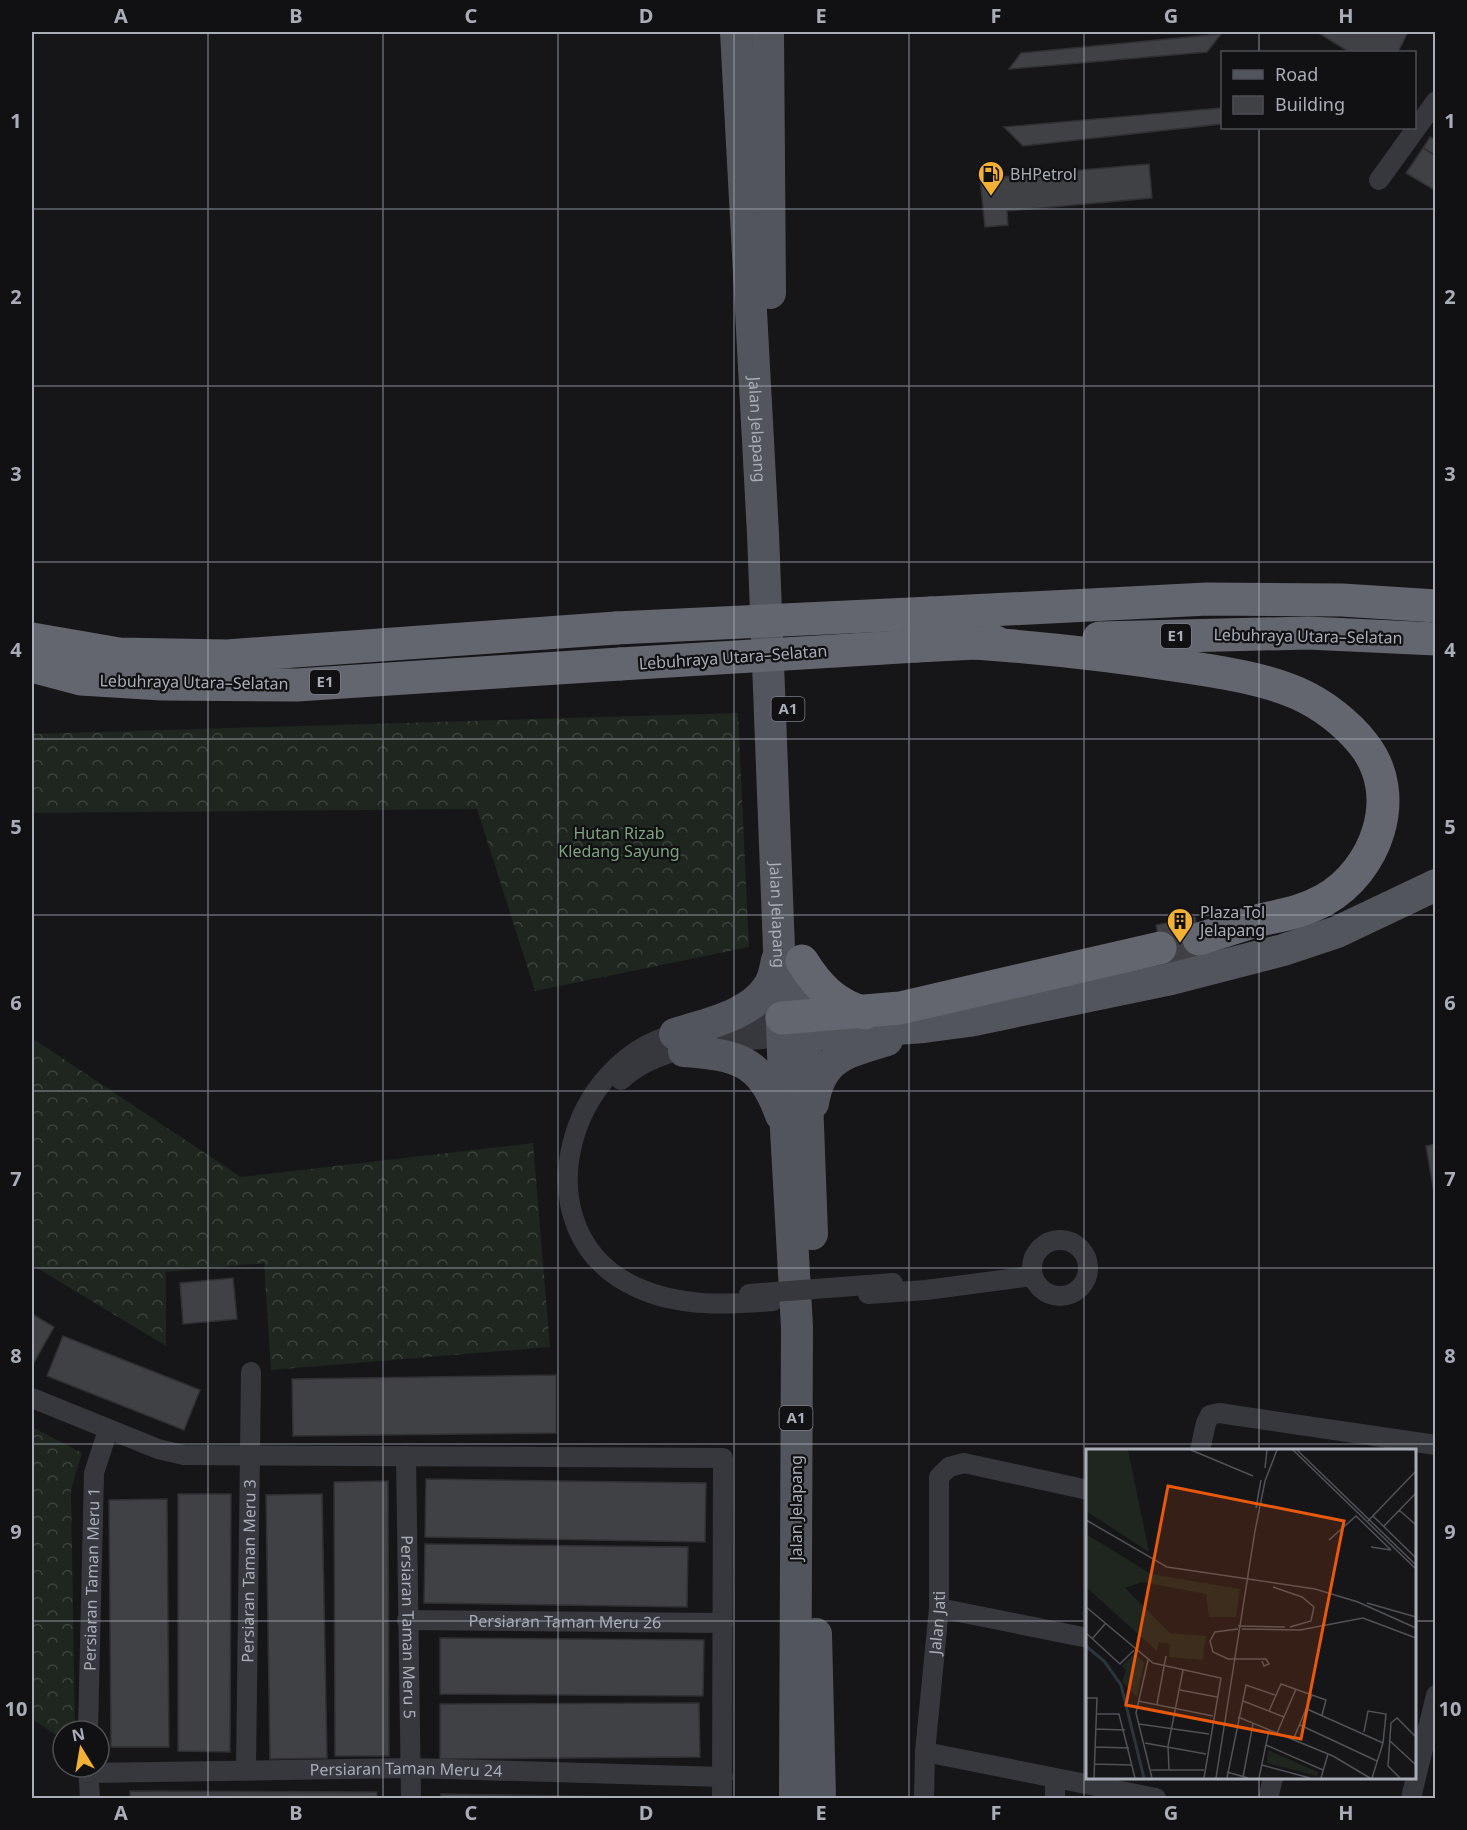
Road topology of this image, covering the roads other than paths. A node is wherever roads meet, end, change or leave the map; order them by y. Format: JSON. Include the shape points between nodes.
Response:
{"nodes":[{"id":1,"x":736,"y":32,"type":"edge"},
{"id":2,"x":768,"y":32,"type":"edge"},
{"id":3,"x":1436,"y":101,"type":"edge"},
{"id":4,"x":1416,"y":129,"type":"edge"},
{"id":5,"x":1416,"y":129,"type":"edge"},
{"id":6,"x":1379,"y":180,"type":"dead end"},
{"id":7,"x":1436,"y":606,"type":"edge"},
{"id":8,"x":32,"y":639,"type":"edge"},
{"id":9,"x":1436,"y":639,"type":"edge"},
{"id":10,"x":975,"y":643,"type":"junction"},
{"id":11,"x":32,"y":666,"type":"edge"},
{"id":12,"x":1436,"y":885,"type":"edge"},
{"id":13,"x":1199,"y":939,"type":"dead end"},
{"id":14,"x":1160,"y":948,"type":"dead end"},
{"id":15,"x":791,"y":954,"type":"junction"},
{"id":16,"x":865,"y":1013,"type":"junction"},
{"id":17,"x":794,"y":1027,"type":"junction"},
{"id":18,"x":924,"y":1027,"type":"junction"},
{"id":19,"x":680,"y":1042,"type":"junction"},
{"id":20,"x":798,"y":1124,"type":"junction"},
{"id":21,"x":251,"y":1372,"type":"dead end"},
{"id":22,"x":32,"y":1398,"type":"edge"},
{"id":23,"x":108,"y":1430,"type":"junction"},
{"id":24,"x":1346,"y":1441,"type":"edge"},
{"id":25,"x":1436,"y":1445,"type":"edge"},
{"id":26,"x":1200,"y":1449,"type":"edge"},
{"id":27,"x":250,"y":1456,"type":"junction"},
{"id":28,"x":406,"y":1456,"type":"junction"},
{"id":29,"x":1086,"y":1490,"type":"edge"},
{"id":30,"x":939,"y":1608,"type":"junction"},
{"id":31,"x":407,"y":1620,"type":"junction"},
{"id":32,"x":723,"y":1623,"type":"junction"},
{"id":33,"x":1086,"y":1638,"type":"edge"},
{"id":34,"x":1434,"y":1707,"type":"edge"},
{"id":35,"x":88,"y":1719,"type":"edge"},
{"id":36,"x":925,"y":1752,"type":"junction"},
{"id":37,"x":410,"y":1768,"type":"junction"},
{"id":38,"x":246,"y":1769,"type":"junction"},
{"id":39,"x":111,"y":1770,"type":"edge"},
{"id":40,"x":723,"y":1777,"type":"junction"},
{"id":41,"x":1416,"y":1778,"type":"edge"},
{"id":42,"x":89,"y":1779,"type":"edge"},
{"id":43,"x":1055,"y":1779,"type":"junction"},
{"id":44,"x":1273,"y":1779,"type":"edge"},
{"id":45,"x":1416,"y":1779,"type":"edge"},
{"id":46,"x":90,"y":1798,"type":"edge"},
{"id":47,"x":411,"y":1798,"type":"edge"},
{"id":48,"x":722,"y":1798,"type":"edge"},
{"id":49,"x":795,"y":1798,"type":"edge"},
{"id":50,"x":820,"y":1798,"type":"edge"},
{"id":51,"x":924,"y":1798,"type":"edge"},
{"id":52,"x":1055,"y":1798,"type":"edge"},
{"id":53,"x":1156,"y":1798,"type":"edge"},
{"id":54,"x":1268,"y":1798,"type":"edge"},
{"id":55,"x":1411,"y":1798,"type":"edge"}],
"edges":[{"from":1,"to":15,"type":"main road","name":"Jalan Jelapang","number":"A1"},
{"from":2,"to":15,"type":"main road","name":"Jalan Jelapang","number":"A1","via":[[768,227]]},
{"from":3,"to":4,"type":"street"},
{"from":5,"to":6,"type":"street"},
{"from":7,"to":8,"type":"highway","name":"Lebuhraya Utara–Selatan","number":"E1","bridge":true,"via":[[1342,600],[1208,599],[616,628],[227,656],[119,654]]},
{"from":9,"to":10,"type":"highway","name":"Lebuhraya Utara–Selatan","number":"E1","via":[[1308,633]]},
{"from":10,"to":11,"type":"highway","name":"Lebuhraya Utara–Selatan","number":"E1","bridge":true,"via":[[297,685],[81,679]]},
{"from":10,"to":13,"type":"highway","via":[[1094,653],[1251,678],[1297,693],[1333,713],[1365,746],[1383,797],[1378,837],[1365,863],[1345,885],[1296,914],[1260,920]]},
{"from":12,"to":18,"type":"main road","via":[[1336,932],[1283,950],[1028,1010]]},
{"from":14,"to":16,"type":"highway"},
{"from":15,"to":16,"type":"highway","via":[[828,994]]},
{"from":15,"to":17,"type":"main road","name":"Jalan Jelapang","number":"A1"},
{"from":15,"to":19,"type":"main road","via":[[759,998]]},
{"from":16,"to":17,"type":"highway"},
{"from":17,"to":18,"type":"main road"},
{"from":17,"to":19,"type":"street"},
{"from":17,"to":20,"type":"main road","name":"Jalan Jelapang","number":"A1"},
{"from":18,"to":20,"type":"main road","via":[[858,1048],[833,1061],[820,1072]]},
{"from":19,"to":19,"type":"street","bridge":true,"via":[[623,1078],[605,1097],[588,1121],[577,1153],[579,1200],[596,1241],[634,1277],[675,1290],[749,1294],[1032,1270],[926,1290],[749,1303],[692,1302],[648,1291],[609,1270],[580,1232],[570,1201],[567,1168],[578,1121],[617,1068],[653,1042]]},
{"from":19,"to":20,"type":"main road","via":[[723,1054],[751,1068]]},
{"from":20,"to":49,"type":"main road","name":"Jalan Jelapang","number":"A1"},
{"from":20,"to":50,"type":"main road","name":"Jalan Jelapang","number":"A1","via":[[818,1489],[815,1621]]},
{"from":21,"to":27,"type":"street","name":"Persiaran Taman Meru 3"},
{"from":22,"to":23,"type":"street"},
{"from":23,"to":27,"type":"street","via":[[172,1453]]},
{"from":23,"to":35,"type":"street","name":"Persiaran Taman Meru 1","via":[[94,1473]]},
{"from":24,"to":25,"type":"street"},
{"from":24,"to":26,"type":"street","via":[[1219,1413],[1210,1415]]},
{"from":27,"to":28,"type":"street"},
{"from":27,"to":38,"type":"street","name":"Persiaran Taman Meru 3"},
{"from":28,"to":31,"type":"street","name":"Persiaran Taman Meru 5"},
{"from":28,"to":32,"type":"street","via":[[723,1458]]},
{"from":29,"to":30,"type":"street","name":"Jalan Jati","via":[[964,1463],[949,1467],[939,1477]]},
{"from":30,"to":33,"type":"street"},
{"from":30,"to":36,"type":"street","name":"Jalan Jati"},
{"from":31,"to":32,"type":"street","name":"Persiaran Taman Meru 26"},
{"from":31,"to":37,"type":"street","name":"Persiaran Taman Meru 5"},
{"from":32,"to":40,"type":"street"},
{"from":34,"to":41,"type":"street"},
{"from":36,"to":43,"type":"street"},
{"from":36,"to":51,"type":"street","name":"Jalan Jati"},
{"from":37,"to":38,"type":"street","name":"Persiaran Taman Meru 24"},
{"from":37,"to":40,"type":"street","name":"Persiaran Taman Meru 24"},
{"from":37,"to":47,"type":"street","name":"Persiaran Taman Meru 5"},
{"from":38,"to":39,"type":"street","name":"Persiaran Taman Meru 24"},
{"from":40,"to":48,"type":"street"},
{"from":42,"to":46,"type":"street"},
{"from":43,"to":52,"type":"street"},
{"from":43,"to":53,"type":"street"},
{"from":44,"to":54,"type":"street"},
{"from":45,"to":55,"type":"street"}]}
